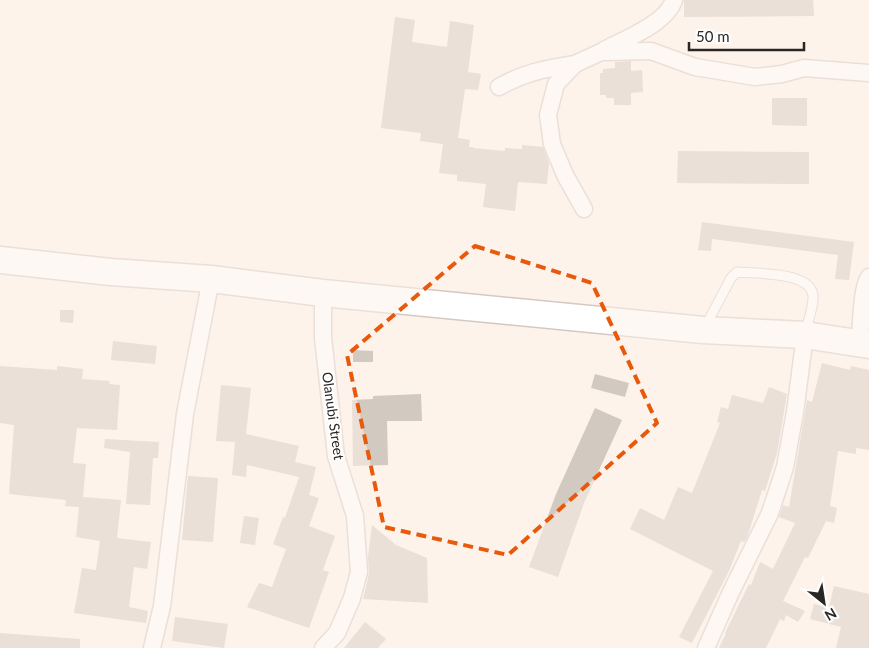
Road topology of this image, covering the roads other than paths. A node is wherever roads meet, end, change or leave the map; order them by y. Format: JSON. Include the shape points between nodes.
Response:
{"nodes":[{"id":1,"x":674,"y":0,"type":"edge"},
{"id":2,"x":601,"y":52,"type":"junction"},
{"id":3,"x":575,"y":64,"type":"junction"},
{"id":4,"x":869,"y":72,"type":"edge"},
{"id":5,"x":499,"y":87,"type":"dead end"},
{"id":6,"x":584,"y":209,"type":"dead end"},
{"id":7,"x":0,"y":260,"type":"edge"},
{"id":8,"x":211,"y":279,"type":"junction"},
{"id":9,"x":868,"y":280,"type":"edge"},
{"id":10,"x":324,"y":293,"type":"junction"},
{"id":11,"x":703,"y":330,"type":"junction"},
{"id":12,"x":805,"y":335,"type":"junction"},
{"id":13,"x":865,"y":344,"type":"edge"},
{"id":14,"x":152,"y":648,"type":"edge"},
{"id":15,"x":323,"y":648,"type":"edge"},
{"id":16,"x":706,"y":648,"type":"edge"}],
"edges":[{"from":1,"to":2,"type":"street","via":[[658,21]]},
{"from":2,"to":3,"type":"street"},
{"from":2,"to":4,"type":"street","via":[[650,51],[695,66],[755,77],[804,68]]},
{"from":3,"to":5,"type":"street","via":[[540,70]]},
{"from":3,"to":6,"type":"street","via":[[556,84],[548,115],[552,144]]},
{"from":7,"to":8,"type":"main road"},
{"from":8,"to":10,"type":"main road"},
{"from":8,"to":14,"type":"street","via":[[185,414],[162,606]]},
{"from":9,"to":13,"type":"street"},
{"from":10,"to":11,"type":"main road"},
{"from":10,"to":15,"type":"street","name":"Olanubi Street","via":[[323,338],[336,456],[355,516],[359,572],[337,633]]},
{"from":11,"to":12,"type":"main road"},
{"from":11,"to":12,"type":"lane","via":[[737,272],[793,277],[805,282],[813,296]]},
{"from":12,"to":13,"type":"main road"},
{"from":12,"to":16,"type":"street","via":[[785,467],[773,503]]}]}
